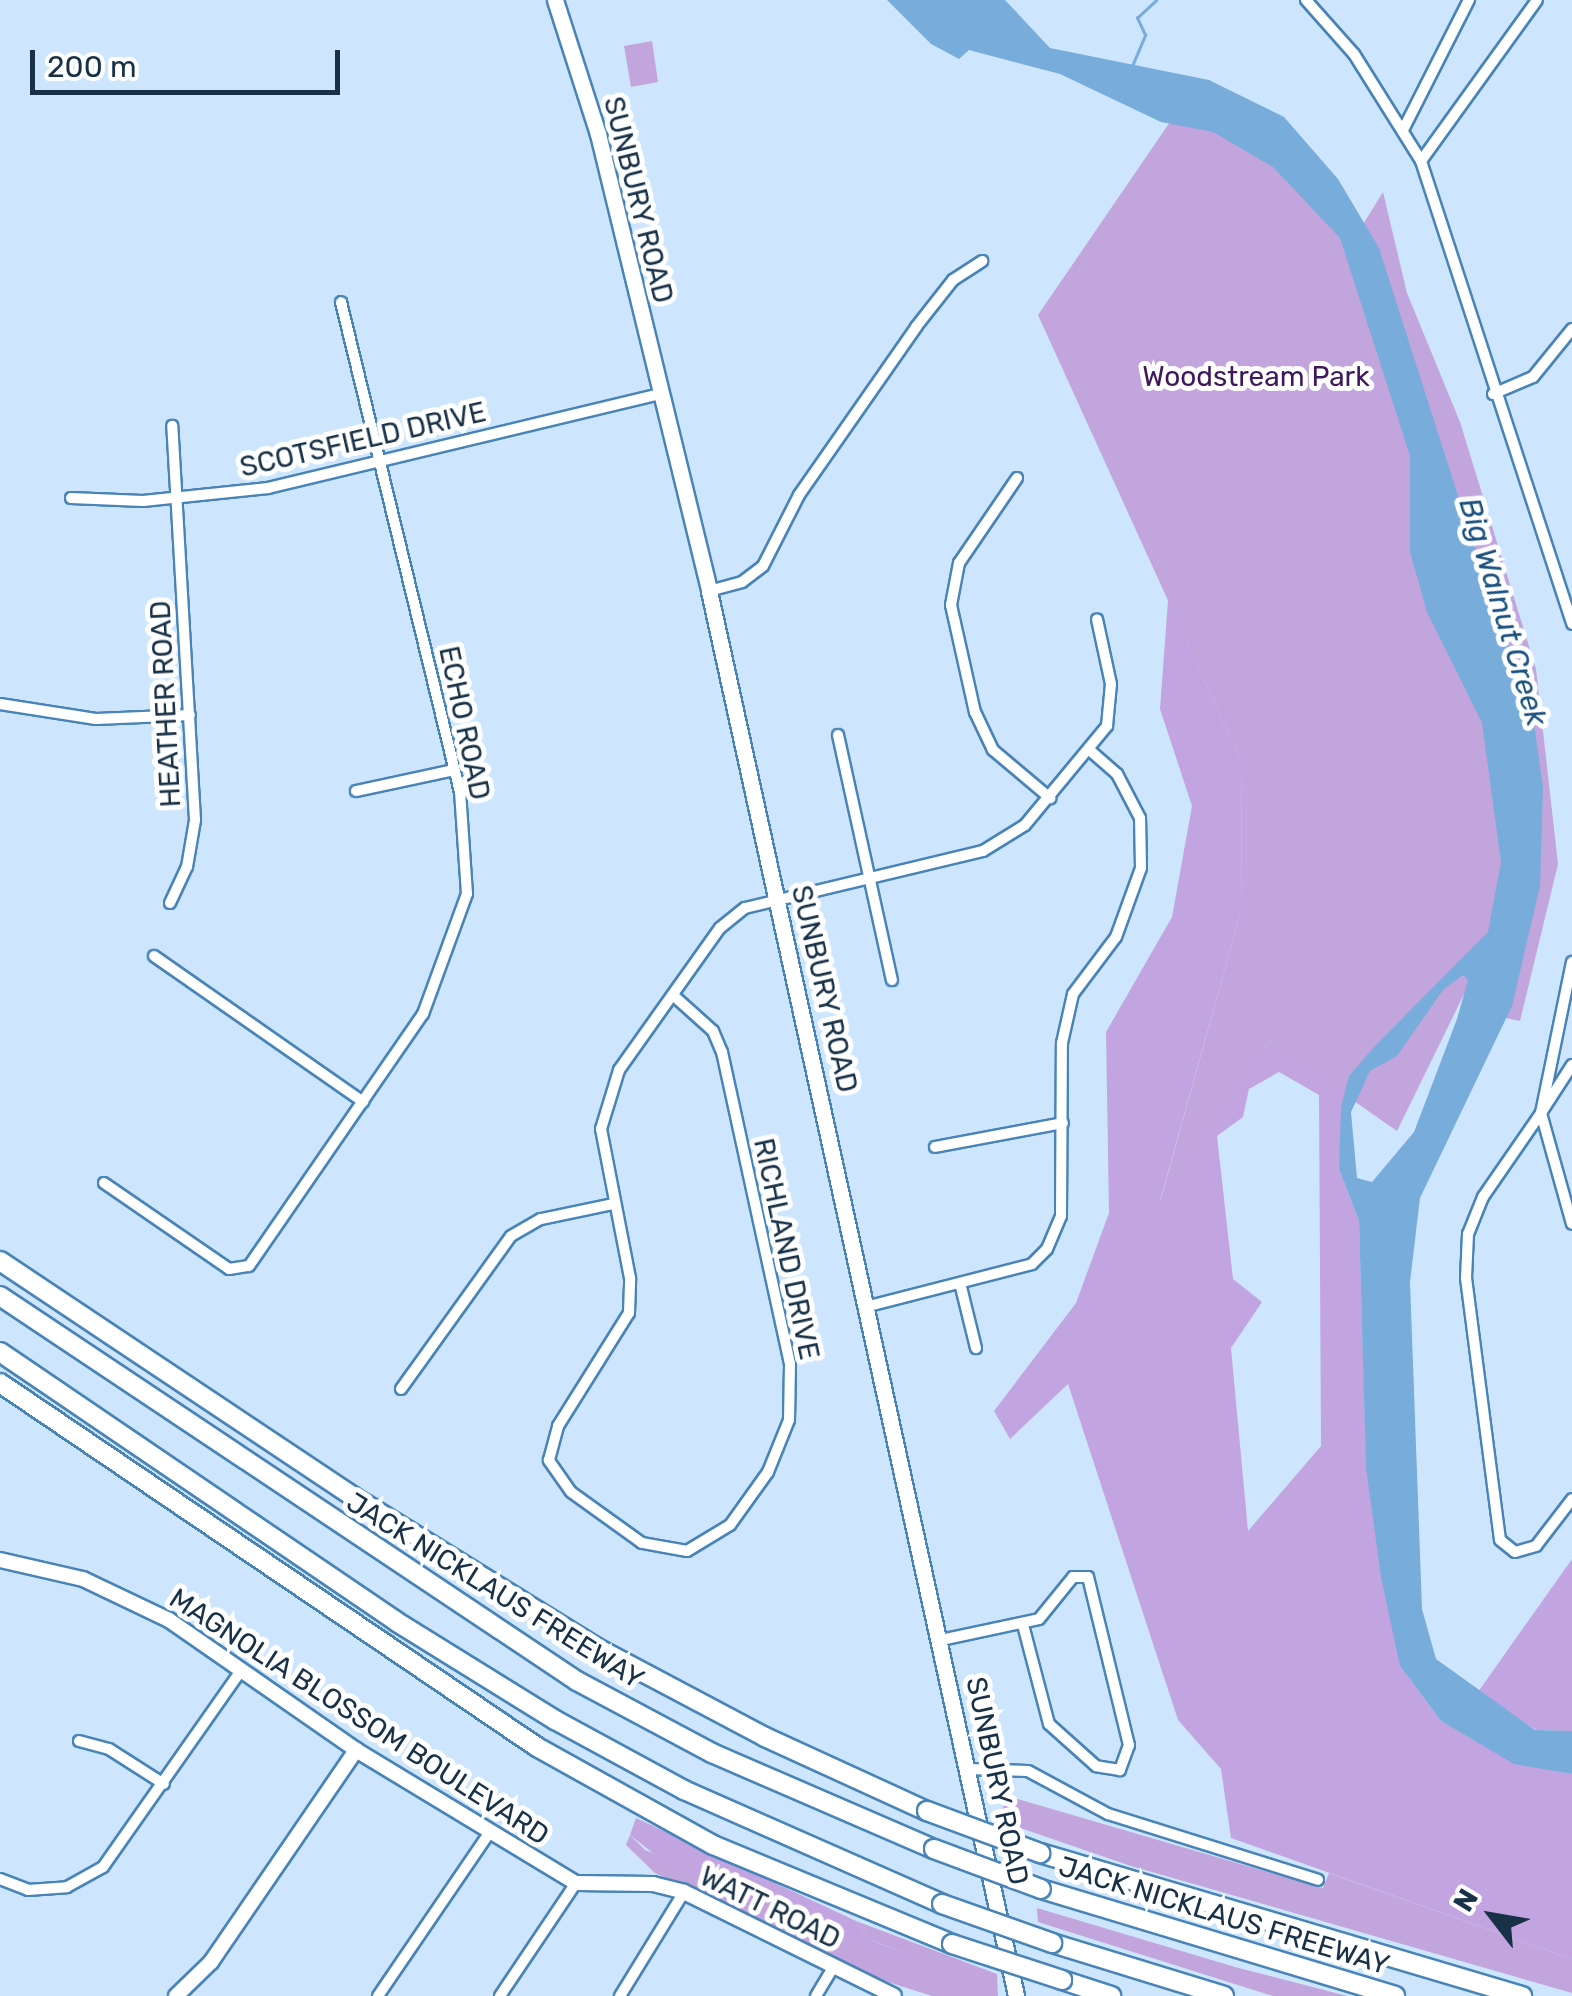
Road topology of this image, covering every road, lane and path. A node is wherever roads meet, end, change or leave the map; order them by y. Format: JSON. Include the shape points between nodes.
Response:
{"nodes":[{"id":1,"x":555,"y":0,"type":"edge"},
{"id":2,"x":1306,"y":0,"type":"edge"},
{"id":3,"x":1469,"y":0,"type":"edge"},
{"id":4,"x":1537,"y":0,"type":"edge"},
{"id":5,"x":1402,"y":130,"type":"junction"},
{"id":6,"x":1421,"y":161,"type":"junction"},
{"id":7,"x":982,"y":261,"type":"dead end"},
{"id":8,"x":341,"y":302,"type":"dead end"},
{"id":9,"x":1572,"y":329,"type":"edge"},
{"id":10,"x":661,"y":394,"type":"junction"},
{"id":11,"x":1493,"y":394,"type":"junction"},
{"id":12,"x":172,"y":426,"type":"dead end"},
{"id":13,"x":380,"y":461,"type":"junction"},
{"id":14,"x":1016,"y":478,"type":"dead end"},
{"id":15,"x":72,"y":498,"type":"dead end"},
{"id":16,"x":176,"y":498,"type":"junction"},
{"id":17,"x":709,"y":591,"type":"junction"},
{"id":18,"x":1570,"y":612,"type":"edge"},
{"id":19,"x":1096,"y":618,"type":"dead end"},
{"id":20,"x":1572,"y":624,"type":"edge"},
{"id":21,"x":0,"y":704,"type":"edge"},
{"id":22,"x":190,"y":716,"type":"junction"},
{"id":23,"x":838,"y":736,"type":"dead end"},
{"id":24,"x":1091,"y":751,"type":"junction"},
{"id":25,"x":454,"y":770,"type":"junction"},
{"id":26,"x":356,"y":791,"type":"dead end"},
{"id":27,"x":1050,"y":798,"type":"junction"},
{"id":28,"x":870,"y":880,"type":"junction"},
{"id":29,"x":778,"y":899,"type":"junction"},
{"id":30,"x":170,"y":903,"type":"dead end"},
{"id":31,"x":154,"y":956,"type":"dead end"},
{"id":32,"x":1572,"y":962,"type":"edge"},
{"id":33,"x":892,"y":980,"type":"dead end"},
{"id":34,"x":674,"y":996,"type":"junction"},
{"id":35,"x":1572,"y":1065,"type":"edge"},
{"id":36,"x":363,"y":1102,"type":"junction"},
{"id":37,"x":1541,"y":1114,"type":"junction"},
{"id":38,"x":1063,"y":1123,"type":"junction"},
{"id":39,"x":936,"y":1146,"type":"dead end"},
{"id":40,"x":104,"y":1183,"type":"dead end"},
{"id":41,"x":613,"y":1204,"type":"junction"},
{"id":42,"x":1572,"y":1224,"type":"edge"},
{"id":43,"x":3,"y":1263,"type":"edge"},
{"id":44,"x":960,"y":1288,"type":"junction"},
{"id":45,"x":0,"y":1296,"type":"edge"},
{"id":46,"x":868,"y":1306,"type":"junction"},
{"id":47,"x":976,"y":1348,"type":"dead end"},
{"id":48,"x":0,"y":1352,"type":"edge"},
{"id":49,"x":0,"y":1384,"type":"edge"},
{"id":50,"x":401,"y":1389,"type":"dead end"},
{"id":51,"x":1572,"y":1499,"type":"edge"},
{"id":52,"x":0,"y":1560,"type":"edge"},
{"id":53,"x":1023,"y":1624,"type":"junction"},
{"id":54,"x":941,"y":1640,"type":"junction"},
{"id":55,"x":242,"y":1670,"type":"junction"},
{"id":56,"x":78,"y":1741,"type":"dead end"},
{"id":57,"x":356,"y":1750,"type":"junction"},
{"id":58,"x":969,"y":1769,"type":"junction"},
{"id":59,"x":164,"y":1784,"type":"junction"},
{"id":60,"x":490,"y":1832,"type":"junction"},
{"id":61,"x":0,"y":1879,"type":"edge"},
{"id":62,"x":1318,"y":1880,"type":"dead end"},
{"id":63,"x":576,"y":1882,"type":"junction"},
{"id":64,"x":684,"y":1892,"type":"junction"},
{"id":65,"x":833,"y":1968,"type":"junction"},
{"id":66,"x":176,"y":1996,"type":"edge"},
{"id":67,"x":378,"y":1996,"type":"edge"},
{"id":68,"x":500,"y":1996,"type":"edge"},
{"id":69,"x":620,"y":1996,"type":"edge"},
{"id":70,"x":816,"y":1996,"type":"edge"},
{"id":71,"x":894,"y":1996,"type":"edge"},
{"id":72,"x":1016,"y":1996,"type":"edge"},
{"id":73,"x":1111,"y":1996,"type":"edge"},
{"id":74,"x":1224,"y":1996,"type":"edge"},
{"id":75,"x":1395,"y":1996,"type":"edge"},
{"id":76,"x":1522,"y":1996,"type":"edge"}],
"edges":[{"from":1,"to":10,"type":"main road","name":"SUNBURY ROAD","via":[[598,134]]},
{"from":2,"to":5,"type":"street","via":[[1354,54]]},
{"from":3,"to":5,"type":"street"},
{"from":4,"to":6,"type":"street"},
{"from":5,"to":6,"type":"street"},
{"from":6,"to":11,"type":"street"},
{"from":7,"to":17,"type":"street","via":[[952,280],[916,327],[799,494],[764,566],[742,582]]},
{"from":8,"to":13,"type":"street","name":"ECHO ROAD"},
{"from":9,"to":11,"type":"street","via":[[1533,378]]},
{"from":10,"to":13,"type":"street","name":"SCOTSFIELD DRIVE"},
{"from":10,"to":17,"type":"main road","name":"SUNBURY ROAD"},
{"from":11,"to":18,"type":"street"},
{"from":12,"to":16,"type":"street","name":"HEATHER ROAD"},
{"from":13,"to":16,"type":"street","name":"SCOTSFIELD DRIVE","via":[[268,488]]},
{"from":13,"to":25,"type":"street","name":"ECHO ROAD"},
{"from":14,"to":27,"type":"street","via":[[959,564],[951,605],[975,712],[993,750]]},
{"from":15,"to":16,"type":"street","name":"SCOTSFIELD DRIVE"},
{"from":16,"to":22,"type":"street","name":"HEATHER ROAD"},
{"from":17,"to":29,"type":"main road","name":"SUNBURY ROAD"},
{"from":18,"to":20,"type":"street"},
{"from":19,"to":24,"type":"street","via":[[1111,713]]},
{"from":21,"to":22,"type":"street","via":[[96,719]]},
{"from":22,"to":30,"type":"street","name":"HEATHER ROAD","via":[[195,820],[187,867]]},
{"from":23,"to":28,"type":"street"},
{"from":24,"to":27,"type":"street"},
{"from":24,"to":38,"type":"street","via":[[1117,774],[1140,818],[1141,868],[1116,937],[1072,994],[1062,1043]]},
{"from":25,"to":26,"type":"street"},
{"from":25,"to":36,"type":"street","name":"ECHO ROAD","via":[[467,894],[423,1014]]},
{"from":27,"to":28,"type":"street","via":[[1025,826],[983,851]]},
{"from":28,"to":29,"type":"street"},
{"from":28,"to":33,"type":"street"},
{"from":29,"to":34,"type":"street","via":[[745,908],[720,928]]},
{"from":29,"to":46,"type":"main road","name":"SUNBURY ROAD"},
{"from":31,"to":36,"type":"street"},
{"from":32,"to":37,"type":"street"},
{"from":34,"to":41,"type":"street","via":[[614,1085],[602,1128]]},
{"from":34,"to":41,"type":"street","name":"RICHLAND DRIVE","via":[[713,1031],[722,1052],[790,1364],[790,1420],[768,1472],[730,1525],[686,1551],[642,1543],[571,1492],[549,1460],[558,1426],[629,1313],[630,1278]]},
{"from":35,"to":37,"type":"street"},
{"from":36,"to":40,"type":"street","name":"ECHO ROAD","via":[[256,1259],[239,1270],[220,1264]]},
{"from":37,"to":42,"type":"street"},
{"from":37,"to":51,"type":"street","via":[[1483,1197],[1468,1234],[1466,1263],[1492,1522],[1500,1540],[1525,1552]]},
{"from":38,"to":39,"type":"street"},
{"from":38,"to":44,"type":"street","via":[[1061,1216],[1047,1250],[1013,1272]]},
{"from":41,"to":50,"type":"street","via":[[541,1219],[511,1236]]},
{"from":43,"to":76,"type":"highway","bridge":true,"via":[[365,1504],[597,1648],[764,1737],[926,1811],[1040,1852]]},
{"from":44,"to":46,"type":"street"},
{"from":44,"to":47,"type":"street"},
{"from":45,"to":75,"type":"highway","name":"JACK NICKLAUS FREEWAY","bridge":true,"via":[[578,1681],[712,1752],[1041,1890]]},
{"from":46,"to":54,"type":"main road","name":"SUNBURY ROAD"},
{"from":48,"to":74,"type":"highway","bridge":true,"via":[[396,1622],[554,1720],[684,1790],[942,1904]]},
{"from":49,"to":73,"type":"highway","bridge":true,"via":[[536,1747],[712,1846],[952,1944]]},
{"from":52,"to":55,"type":"street","name":"MAGNOLIA BLOSSOM BOULEVARD","via":[[83,1579],[169,1620]]},
{"from":53,"to":53,"type":"street","via":[[1051,1608],[1073,1577],[1088,1578],[1129,1745],[1120,1770],[1096,1766],[1049,1724]]},
{"from":53,"to":54,"type":"street"},
{"from":54,"to":58,"type":"main road","name":"SUNBURY ROAD"},
{"from":55,"to":57,"type":"street","name":"MAGNOLIA BLOSSOM BOULEVARD"},
{"from":55,"to":59,"type":"street"},
{"from":56,"to":59,"type":"street","via":[[109,1749]]},
{"from":57,"to":60,"type":"street","name":"MAGNOLIA BLOSSOM BOULEVARD"},
{"from":57,"to":66,"type":"street","via":[[211,1962]]},
{"from":58,"to":62,"type":"street","via":[[1028,1771],[1108,1814]]},
{"from":58,"to":72,"type":"main road","name":"SUNBURY ROAD"},
{"from":59,"to":61,"type":"street","via":[[122,1846],[78,1884],[28,1890]]},
{"from":60,"to":63,"type":"street","name":"MAGNOLIA BLOSSOM BOULEVARD"},
{"from":60,"to":67,"type":"street"},
{"from":63,"to":64,"type":"street","name":"WATT ROAD","via":[[654,1884]]},
{"from":63,"to":68,"type":"street"},
{"from":64,"to":65,"type":"street","name":"WATT ROAD"},
{"from":64,"to":69,"type":"street"},
{"from":65,"to":70,"type":"street"},
{"from":65,"to":71,"type":"street","name":"WATT ROAD"}]}
